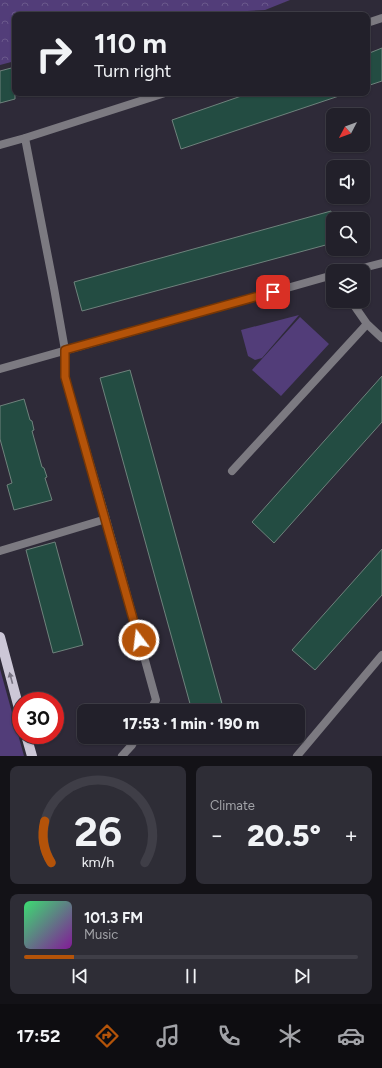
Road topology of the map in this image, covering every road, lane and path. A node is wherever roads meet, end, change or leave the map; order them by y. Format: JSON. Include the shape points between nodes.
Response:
{"nodes":[{"id":1,"x":382,"y":18,"type":"edge"},
{"id":2,"x":370,"y":22,"type":"edge"},
{"id":3,"x":156,"y":96,"type":"edge"},
{"id":4,"x":25,"y":138,"type":"junction"},
{"id":5,"x":0,"y":145,"type":"edge"},
{"id":6,"x":382,"y":263,"type":"edge"},
{"id":7,"x":370,"y":266,"type":"edge"},
{"id":8,"x":326,"y":278,"type":"edge"},
{"id":9,"x":356,"y":308,"type":"edge"},
{"id":10,"x":367,"y":324,"type":"junction"},
{"id":11,"x":382,"y":338,"type":"edge"},
{"id":12,"x":65,"y":350,"type":"junction"},
{"id":13,"x":0,"y":370,"type":"edge"},
{"id":14,"x":232,"y":471,"type":"dead end"},
{"id":15,"x":106,"y":519,"type":"junction"},
{"id":16,"x":0,"y":551,"type":"edge"},
{"id":17,"x":0,"y":637,"type":"edge"},
{"id":18,"x":382,"y":655,"type":"edge"},
{"id":19,"x":15,"y":692,"type":"edge"},
{"id":20,"x":154,"y":704,"type":"edge"},
{"id":21,"x":29,"y":744,"type":"edge"},
{"id":22,"x":132,"y":744,"type":"edge"},
{"id":23,"x":32,"y":756,"type":"edge"},
{"id":24,"x":122,"y":756,"type":"edge"},
{"id":25,"x":297,"y":756,"type":"edge"}],
"edges":[{"from":1,"to":2,"type":"street"},
{"from":3,"to":4,"type":"street"},
{"from":4,"to":5,"type":"street"},
{"from":4,"to":12,"type":"street"},
{"from":6,"to":7,"type":"street"},
{"from":8,"to":12,"type":"street"},
{"from":9,"to":10,"type":"street"},
{"from":10,"to":11,"type":"street"},
{"from":10,"to":14,"type":"street"},
{"from":12,"to":13,"type":"street"},
{"from":12,"to":15,"type":"street","via":[[65,377]]},
{"from":15,"to":16,"type":"street"},
{"from":15,"to":20,"type":"street","via":[[156,700]]},
{"from":19,"to":17,"type":"main road","one_way":true},
{"from":18,"to":25,"type":"street"},
{"from":21,"to":23,"type":"main road"},
{"from":22,"to":24,"type":"street"}]}
